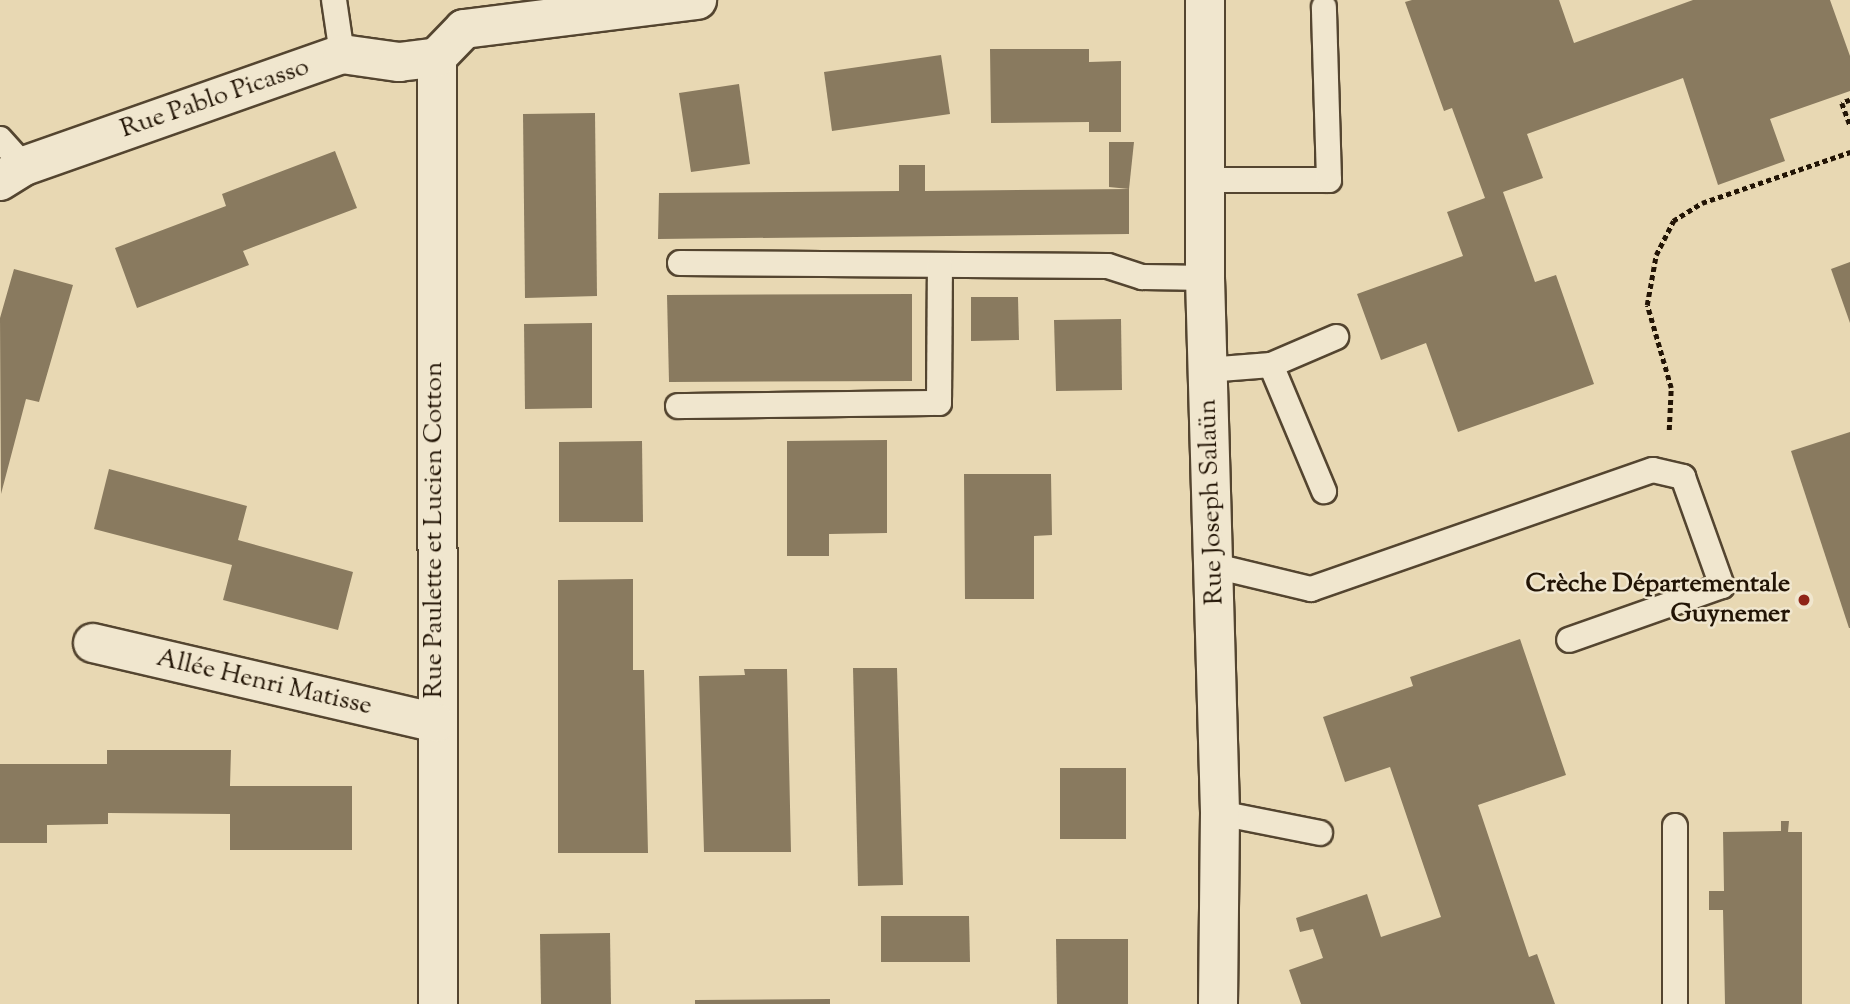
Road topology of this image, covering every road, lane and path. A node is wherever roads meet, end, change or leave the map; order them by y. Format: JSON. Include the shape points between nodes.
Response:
{"nodes":[{"id":1,"x":334,"y":0,"type":"edge"},
{"id":2,"x":697,"y":0,"type":"edge"},
{"id":3,"x":1205,"y":0,"type":"edge"},
{"id":4,"x":1324,"y":7,"type":"dead end"},
{"id":5,"x":342,"y":54,"type":"junction"},
{"id":6,"x":437,"y":57,"type":"junction"},
{"id":7,"x":1850,"y":100,"type":"edge"},
{"id":8,"x":1850,"y":125,"type":"edge"},
{"id":9,"x":1850,"y":152,"type":"edge"},
{"id":10,"x":8,"y":162,"type":"edge"},
{"id":11,"x":1204,"y":180,"type":"junction"},
{"id":12,"x":680,"y":263,"type":"dead end"},
{"id":13,"x":940,"y":265,"type":"junction"},
{"id":14,"x":1205,"y":278,"type":"junction"},
{"id":15,"x":1336,"y":337,"type":"dead end"},
{"id":16,"x":1271,"y":365,"type":"junction"},
{"id":17,"x":1208,"y":370,"type":"junction"},
{"id":18,"x":678,"y":406,"type":"dead end"},
{"id":19,"x":1666,"y":473,"type":"junction"},
{"id":20,"x":1324,"y":491,"type":"dead end"},
{"id":21,"x":1215,"y":566,"type":"junction"},
{"id":22,"x":1569,"y":640,"type":"dead end"},
{"id":23,"x":93,"y":643,"type":"dead end"},
{"id":24,"x":436,"y":723,"type":"junction"},
{"id":25,"x":1220,"y":813,"type":"junction"},
{"id":26,"x":1675,"y":826,"type":"dead end"},
{"id":27,"x":1320,"y":833,"type":"dead end"},
{"id":28,"x":438,"y":1004,"type":"edge"},
{"id":29,"x":1218,"y":1004,"type":"edge"},
{"id":30,"x":1675,"y":1004,"type":"edge"}],
"edges":[{"from":1,"to":5,"type":"lane"},
{"from":2,"to":6,"type":"street","via":[[464,29]]},
{"from":3,"to":11,"type":"street","name":"Rue Joseph Salaün"},
{"from":4,"to":11,"type":"lane","via":[[1329,180]]},
{"from":5,"to":6,"type":"street","name":"Rue Pablo Picasso","via":[[399,62]]},
{"from":5,"to":10,"type":"street","name":"Rue Pablo Picasso"},
{"from":6,"to":24,"type":"street","name":"Rue Paulette et Lucien Cotton"},
{"from":7,"to":8,"type":"path","via":[[1842,103]]},
{"from":9,"to":19,"type":"path","via":[[1702,203],[1672,221],[1656,255],[1647,305],[1671,388]]},
{"from":11,"to":14,"type":"street","name":"Rue Joseph Salaün"},
{"from":12,"to":13,"type":"lane"},
{"from":13,"to":14,"type":"lane","via":[[1108,266],[1142,277]]},
{"from":13,"to":18,"type":"lane","via":[[939,403]]},
{"from":14,"to":17,"type":"street","name":"Rue Joseph Salaün"},
{"from":15,"to":16,"type":"lane"},
{"from":16,"to":17,"type":"lane"},
{"from":16,"to":20,"type":"lane"},
{"from":17,"to":21,"type":"street","name":"Rue Joseph Salaün"},
{"from":19,"to":21,"type":"lane","via":[[1653,470],[1311,589]]},
{"from":19,"to":22,"type":"lane","via":[[1683,477],[1722,586]]},
{"from":21,"to":25,"type":"street","name":"Rue Joseph Salaün"},
{"from":23,"to":24,"type":"street","name":"Allée Henri Matisse"},
{"from":24,"to":28,"type":"street","name":"Rue Paulette et Lucien Cotton"},
{"from":25,"to":27,"type":"lane"},
{"from":25,"to":29,"type":"street","name":"Rue Joseph Salaün"},
{"from":26,"to":30,"type":"lane"}]}
